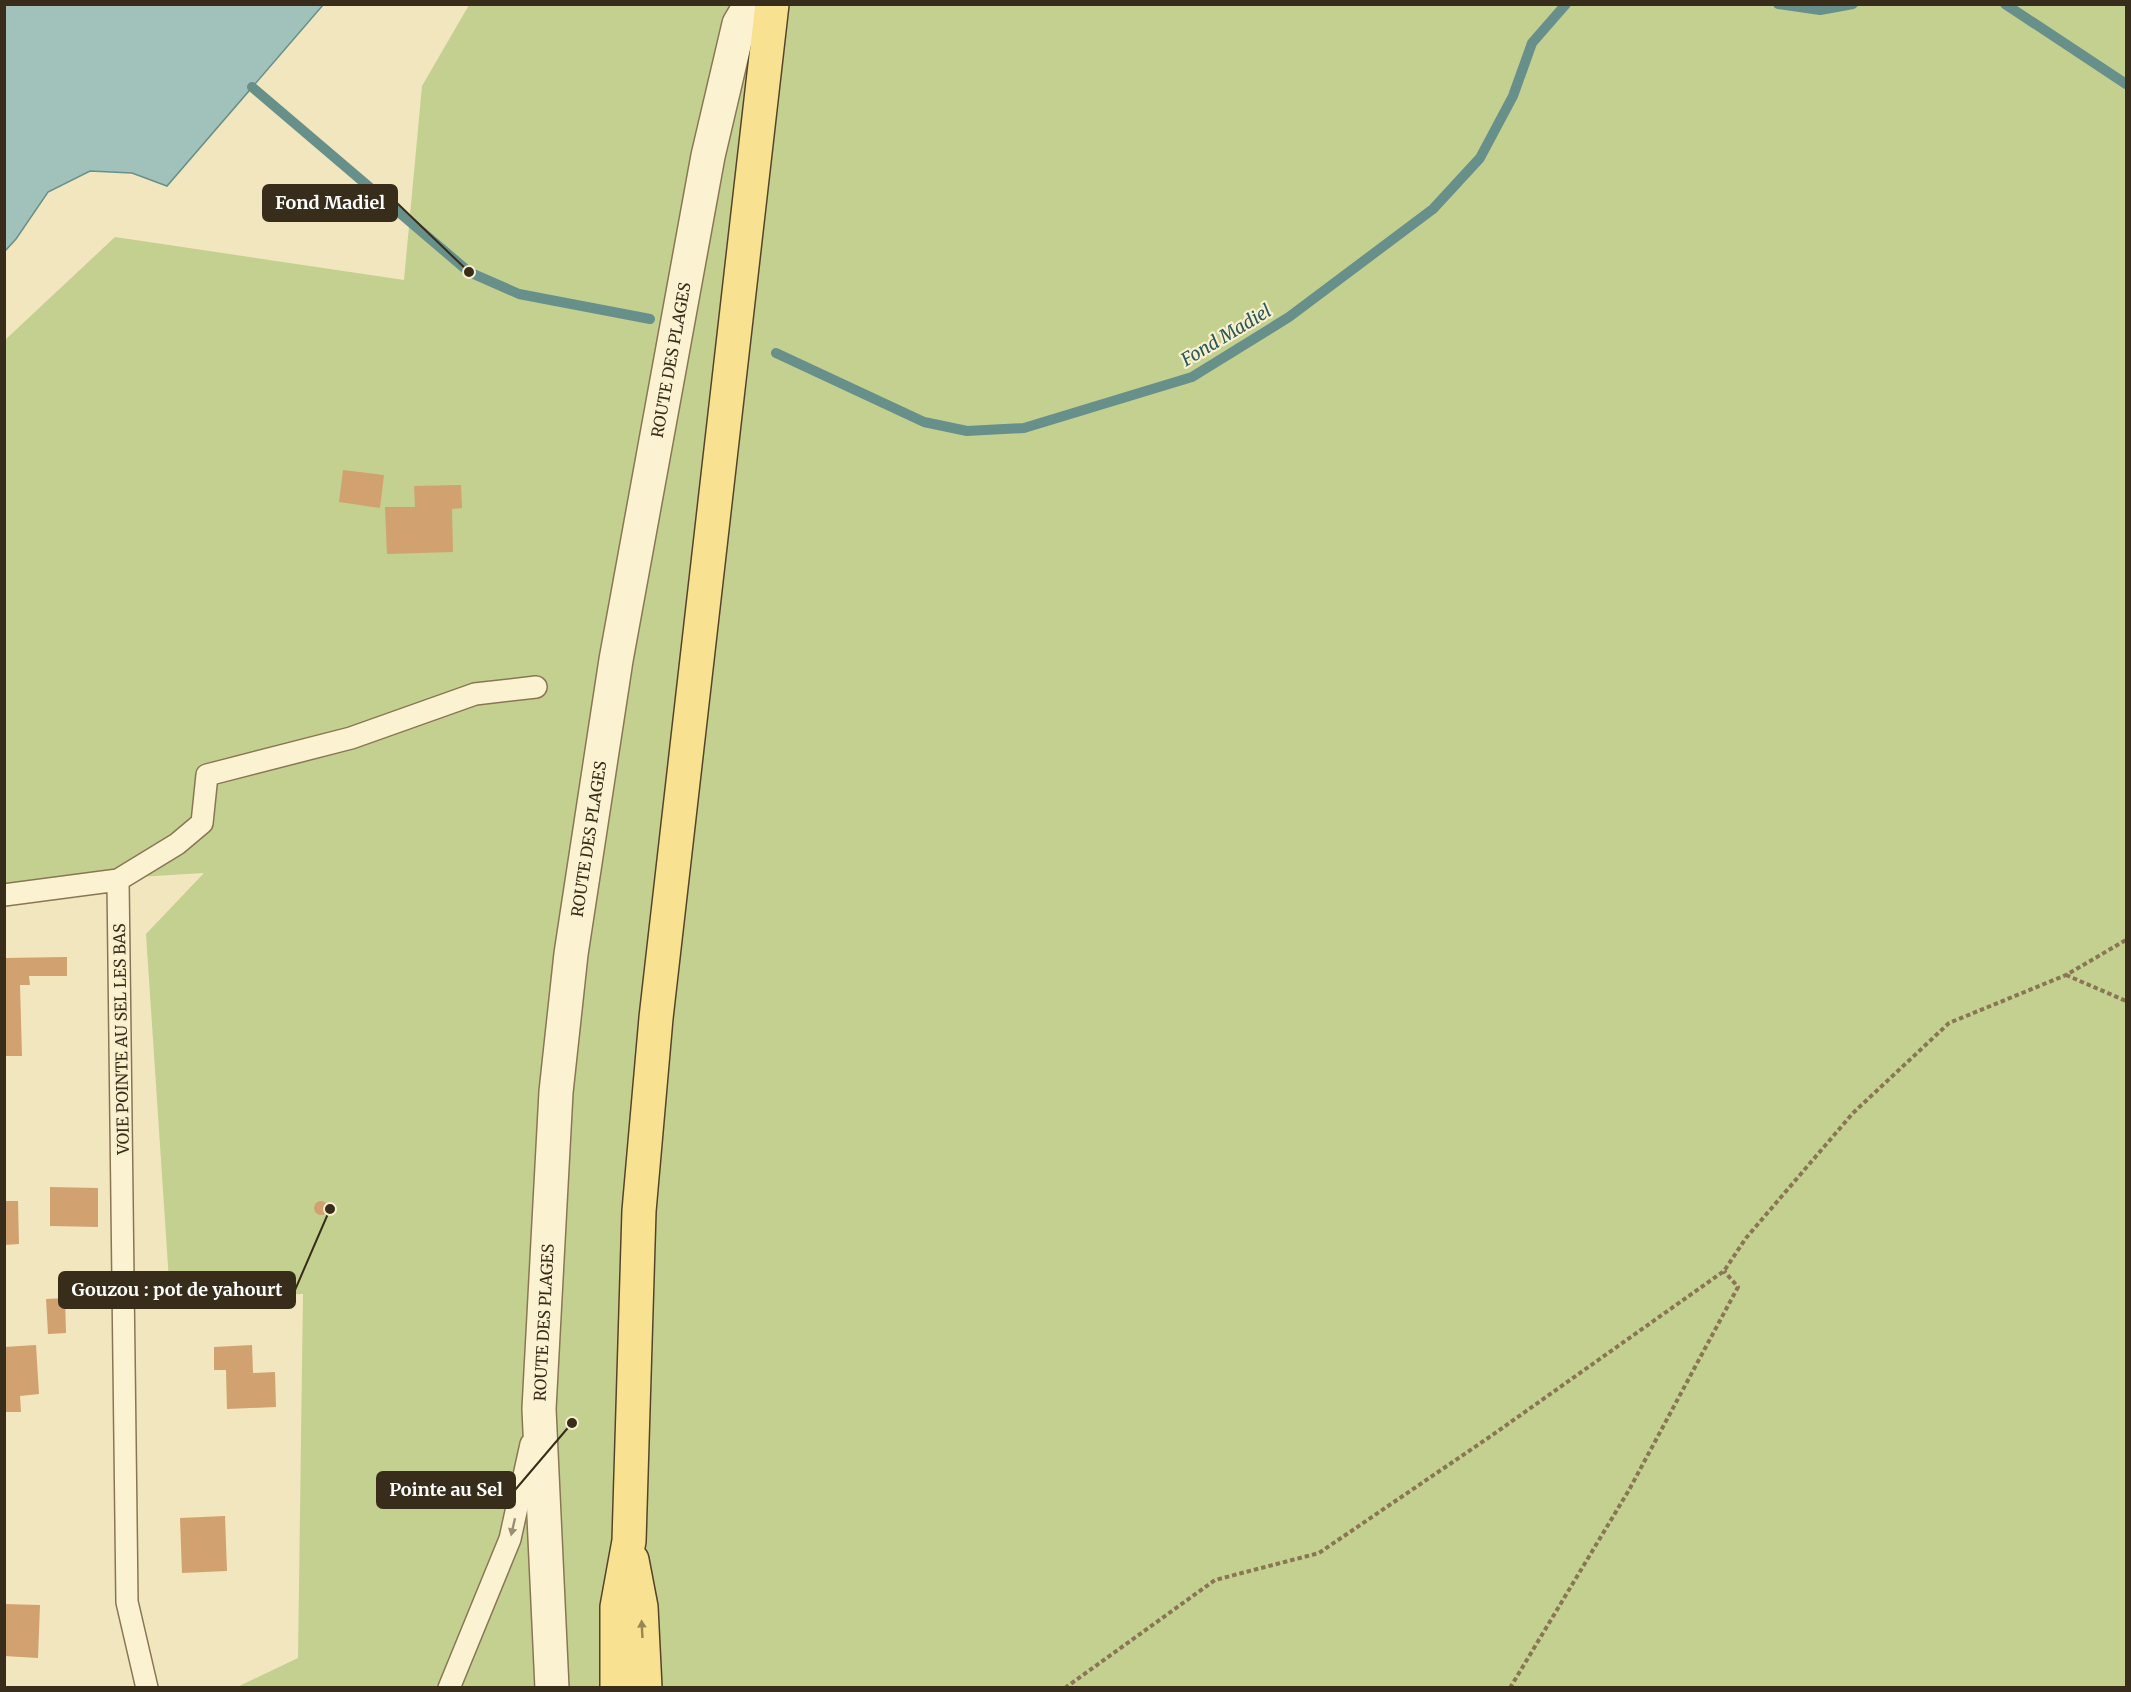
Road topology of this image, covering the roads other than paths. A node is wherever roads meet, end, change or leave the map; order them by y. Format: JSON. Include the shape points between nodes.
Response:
{"nodes":[{"id":1,"x":751,"y":4,"type":"edge"},
{"id":2,"x":772,"y":4,"type":"edge"},
{"id":3,"x":536,"y":687,"type":"dead end"},
{"id":4,"x":118,"y":880,"type":"junction"},
{"id":5,"x":4,"y":895,"type":"edge"},
{"id":6,"x":539,"y":1409,"type":"junction"},
{"id":7,"x":629,"y":1541,"type":"junction"},
{"id":8,"x":147,"y":1688,"type":"edge"},
{"id":9,"x":449,"y":1688,"type":"edge"},
{"id":10,"x":552,"y":1688,"type":"edge"},
{"id":11,"x":617,"y":1688,"type":"edge"},
{"id":12,"x":645,"y":1688,"type":"edge"}],
"edges":[{"from":1,"to":6,"type":"street","name":"ROUTE DES PLAGES","via":[[739,24],[708,156],[616,660],[571,954],[556,1092]]},
{"from":2,"to":7,"type":"main road","via":[[656,1018],[639,1211]]},
{"from":3,"to":4,"type":"lane","via":[[475,694],[351,738],[207,775],[201,823],[177,844]]},
{"from":4,"to":5,"type":"lane"},
{"from":4,"to":8,"type":"lane","name":"VOIE POINTE AU SEL LES BAS","via":[[127,1602]]},
{"from":6,"to":9,"type":"lane","one_way":true,"via":[[510,1539]]},
{"from":6,"to":10,"type":"street","name":"ROUTE DES PLAGES"},
{"from":7,"to":11,"type":"main road","via":[[617,1607]]},
{"from":12,"to":7,"type":"main road","one_way":true,"via":[[641,1607]]}]}
